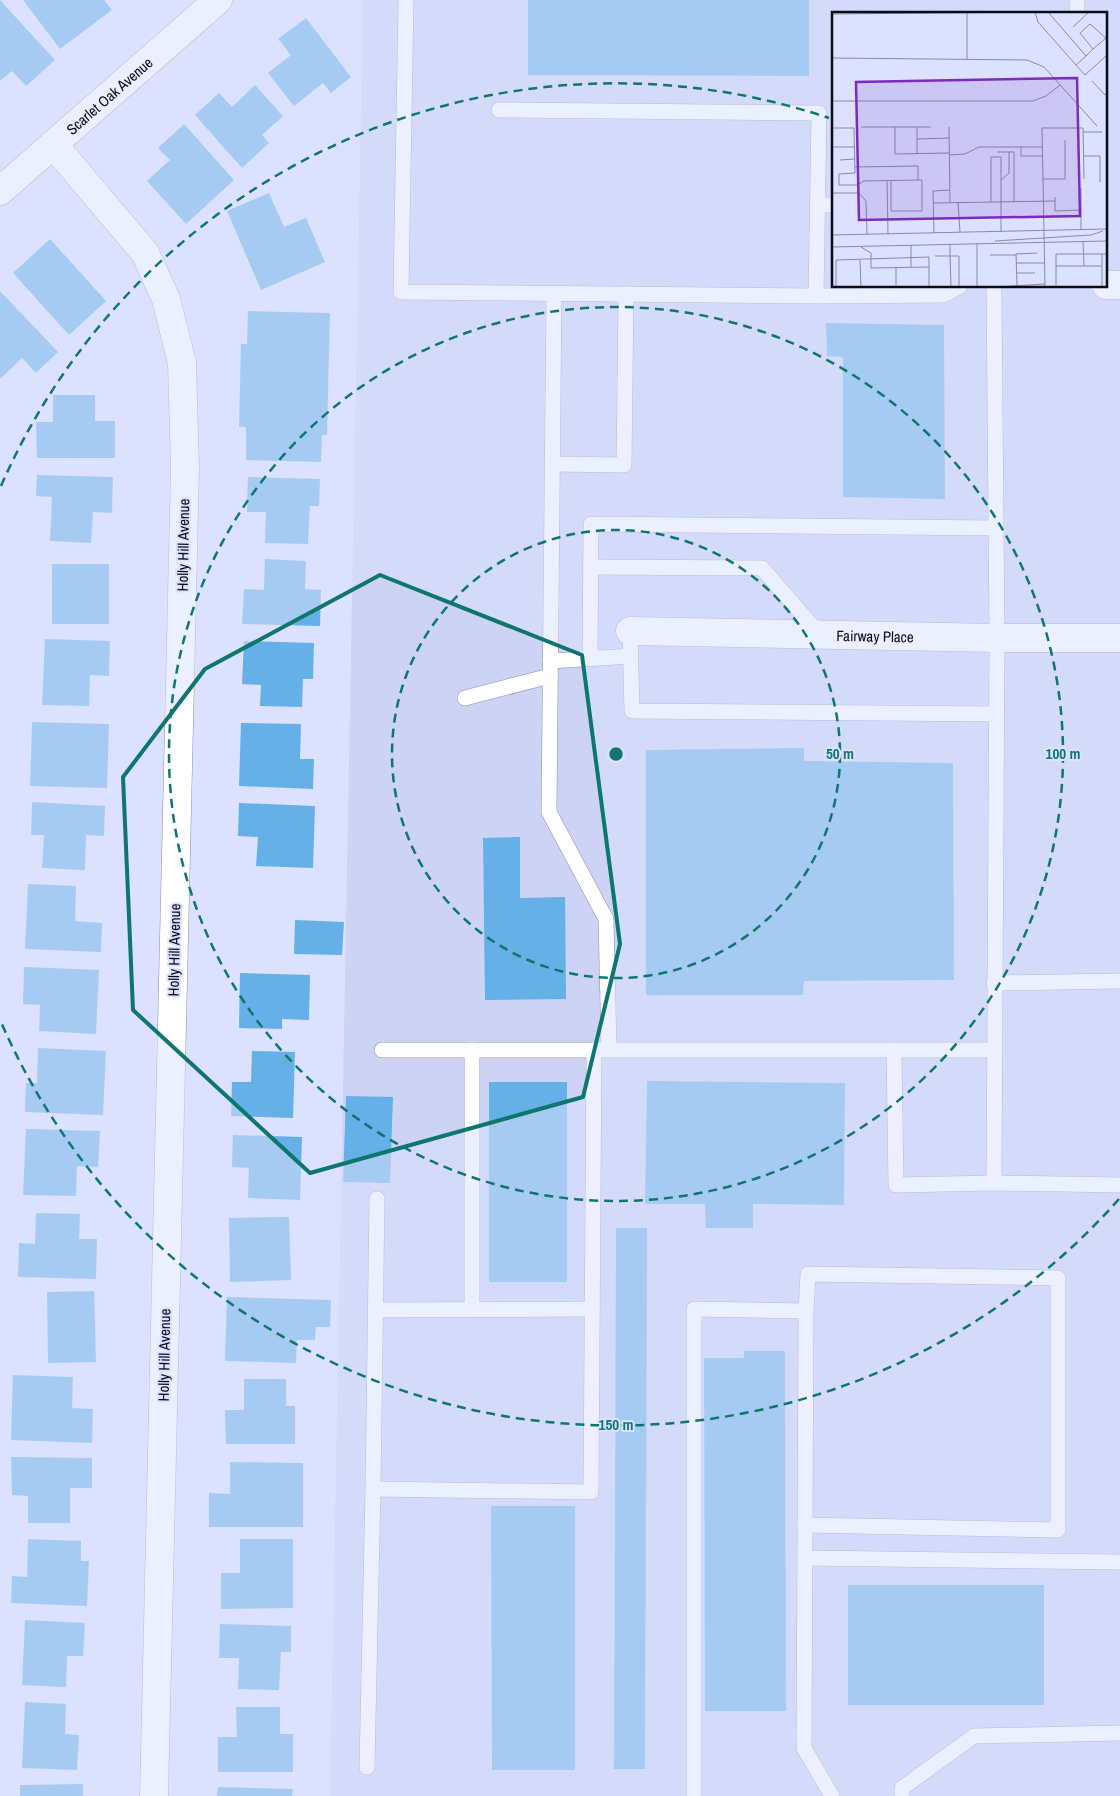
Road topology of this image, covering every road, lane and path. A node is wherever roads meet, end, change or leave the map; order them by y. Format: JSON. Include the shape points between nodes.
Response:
{"nodes":[{"id":1,"x":218,"y":0,"type":"edge"},
{"id":2,"x":406,"y":0,"type":"edge"},
{"id":3,"x":499,"y":110,"type":"dead end"},
{"id":4,"x":53,"y":144,"type":"junction"},
{"id":5,"x":0,"y":191,"type":"edge"},
{"id":6,"x":818,"y":206,"type":"junction"},
{"id":7,"x":832,"y":206,"type":"edge"},
{"id":8,"x":957,"y":288,"type":"edge"},
{"id":9,"x":994,"y":288,"type":"edge"},
{"id":10,"x":554,"y":294,"type":"junction"},
{"id":11,"x":626,"y":294,"type":"junction"},
{"id":12,"x":816,"y":296,"type":"junction"},
{"id":13,"x":552,"y":464,"type":"junction"},
{"id":14,"x":996,"y":528,"type":"junction"},
{"id":15,"x":590,"y":567,"type":"junction"},
{"id":16,"x":821,"y":636,"type":"junction"},
{"id":17,"x":997,"y":638,"type":"junction"},
{"id":18,"x":1120,"y":638,"type":"edge"},
{"id":19,"x":630,"y":644,"type":"junction"},
{"id":20,"x":590,"y":659,"type":"junction"},
{"id":21,"x":550,"y":669,"type":"junction"},
{"id":22,"x":465,"y":698,"type":"dead end"},
{"id":23,"x":997,"y":714,"type":"junction"},
{"id":24,"x":1120,"y":981,"type":"edge"},
{"id":25,"x":994,"y":983,"type":"junction"},
{"id":26,"x":382,"y":1050,"type":"dead end"},
{"id":27,"x":472,"y":1050,"type":"junction"},
{"id":28,"x":594,"y":1050,"type":"junction"},
{"id":29,"x":609,"y":1050,"type":"junction"},
{"id":30,"x":894,"y":1050,"type":"junction"},
{"id":31,"x":994,"y":1050,"type":"junction"},
{"id":32,"x":994,"y":1184,"type":"junction"},
{"id":33,"x":1120,"y":1185,"type":"edge"},
{"id":34,"x":377,"y":1199,"type":"dead end"},
{"id":35,"x":592,"y":1309,"type":"junction"},
{"id":36,"x":375,"y":1310,"type":"junction"},
{"id":37,"x":472,"y":1310,"type":"junction"},
{"id":38,"x":806,"y":1311,"type":"junction"},
{"id":39,"x":373,"y":1489,"type":"junction"},
{"id":40,"x":805,"y":1525,"type":"junction"},
{"id":41,"x":805,"y":1558,"type":"junction"},
{"id":42,"x":1120,"y":1562,"type":"edge"},
{"id":43,"x":1120,"y":1733,"type":"edge"},
{"id":44,"x":368,"y":1766,"type":"dead end"},
{"id":45,"x":154,"y":1796,"type":"edge"},
{"id":46,"x":694,"y":1796,"type":"edge"},
{"id":47,"x":832,"y":1796,"type":"edge"},
{"id":48,"x":902,"y":1796,"type":"edge"}],
"edges":[{"from":1,"to":4,"type":"street","name":"Scarlet Oak Avenue"},
{"from":2,"to":10,"type":"lane","via":[[401,292]]},
{"from":3,"to":6,"type":"lane","via":[[819,113]]},
{"from":4,"to":5,"type":"street","name":"Scarlet Oak Avenue"},
{"from":4,"to":45,"type":"street","name":"Holly Hill Avenue","via":[[145,253],[166,299],[182,363],[185,468]]},
{"from":6,"to":7,"type":"lane"},
{"from":6,"to":12,"type":"lane"},
{"from":8,"to":12,"type":"lane","via":[[943,296]]},
{"from":9,"to":14,"type":"lane"},
{"from":10,"to":11,"type":"lane"},
{"from":10,"to":13,"type":"lane"},
{"from":11,"to":12,"type":"lane"},
{"from":11,"to":13,"type":"lane","via":[[624,466]]},
{"from":13,"to":21,"type":"lane"},
{"from":14,"to":15,"type":"lane","via":[[591,524]]},
{"from":14,"to":17,"type":"lane"},
{"from":15,"to":16,"type":"lane","via":[[762,568]]},
{"from":15,"to":20,"type":"lane"},
{"from":16,"to":17,"type":"street","name":"Fairway Place"},
{"from":16,"to":19,"type":"street","name":"Fairway Place"},
{"from":17,"to":18,"type":"street","name":"Fairway Place"},
{"from":17,"to":23,"type":"lane"},
{"from":19,"to":20,"type":"lane"},
{"from":19,"to":23,"type":"lane","via":[[632,711]]},
{"from":20,"to":21,"type":"lane"},
{"from":21,"to":22,"type":"lane"},
{"from":21,"to":29,"type":"lane","via":[[549,812],[606,919]]},
{"from":23,"to":25,"type":"lane"},
{"from":24,"to":25,"type":"lane"},
{"from":25,"to":31,"type":"lane"},
{"from":26,"to":27,"type":"lane"},
{"from":27,"to":28,"type":"lane"},
{"from":27,"to":37,"type":"lane"},
{"from":28,"to":29,"type":"lane"},
{"from":28,"to":35,"type":"lane"},
{"from":29,"to":30,"type":"lane"},
{"from":30,"to":31,"type":"lane"},
{"from":30,"to":32,"type":"lane","via":[[896,1185]]},
{"from":31,"to":32,"type":"lane"},
{"from":32,"to":33,"type":"lane"},
{"from":34,"to":36,"type":"lane"},
{"from":35,"to":37,"type":"lane"},
{"from":35,"to":39,"type":"lane","via":[[591,1492]]},
{"from":36,"to":37,"type":"lane"},
{"from":36,"to":39,"type":"lane"},
{"from":38,"to":40,"type":"lane"},
{"from":38,"to":40,"type":"lane","via":[[808,1274],[1058,1278],[1058,1530]]},
{"from":38,"to":46,"type":"lane","via":[[694,1309]]},
{"from":39,"to":44,"type":"lane"},
{"from":40,"to":41,"type":"lane"},
{"from":41,"to":42,"type":"lane"},
{"from":41,"to":47,"type":"lane","via":[[804,1748]]},
{"from":43,"to":48,"type":"lane","via":[[974,1736],[902,1788]]}]}
